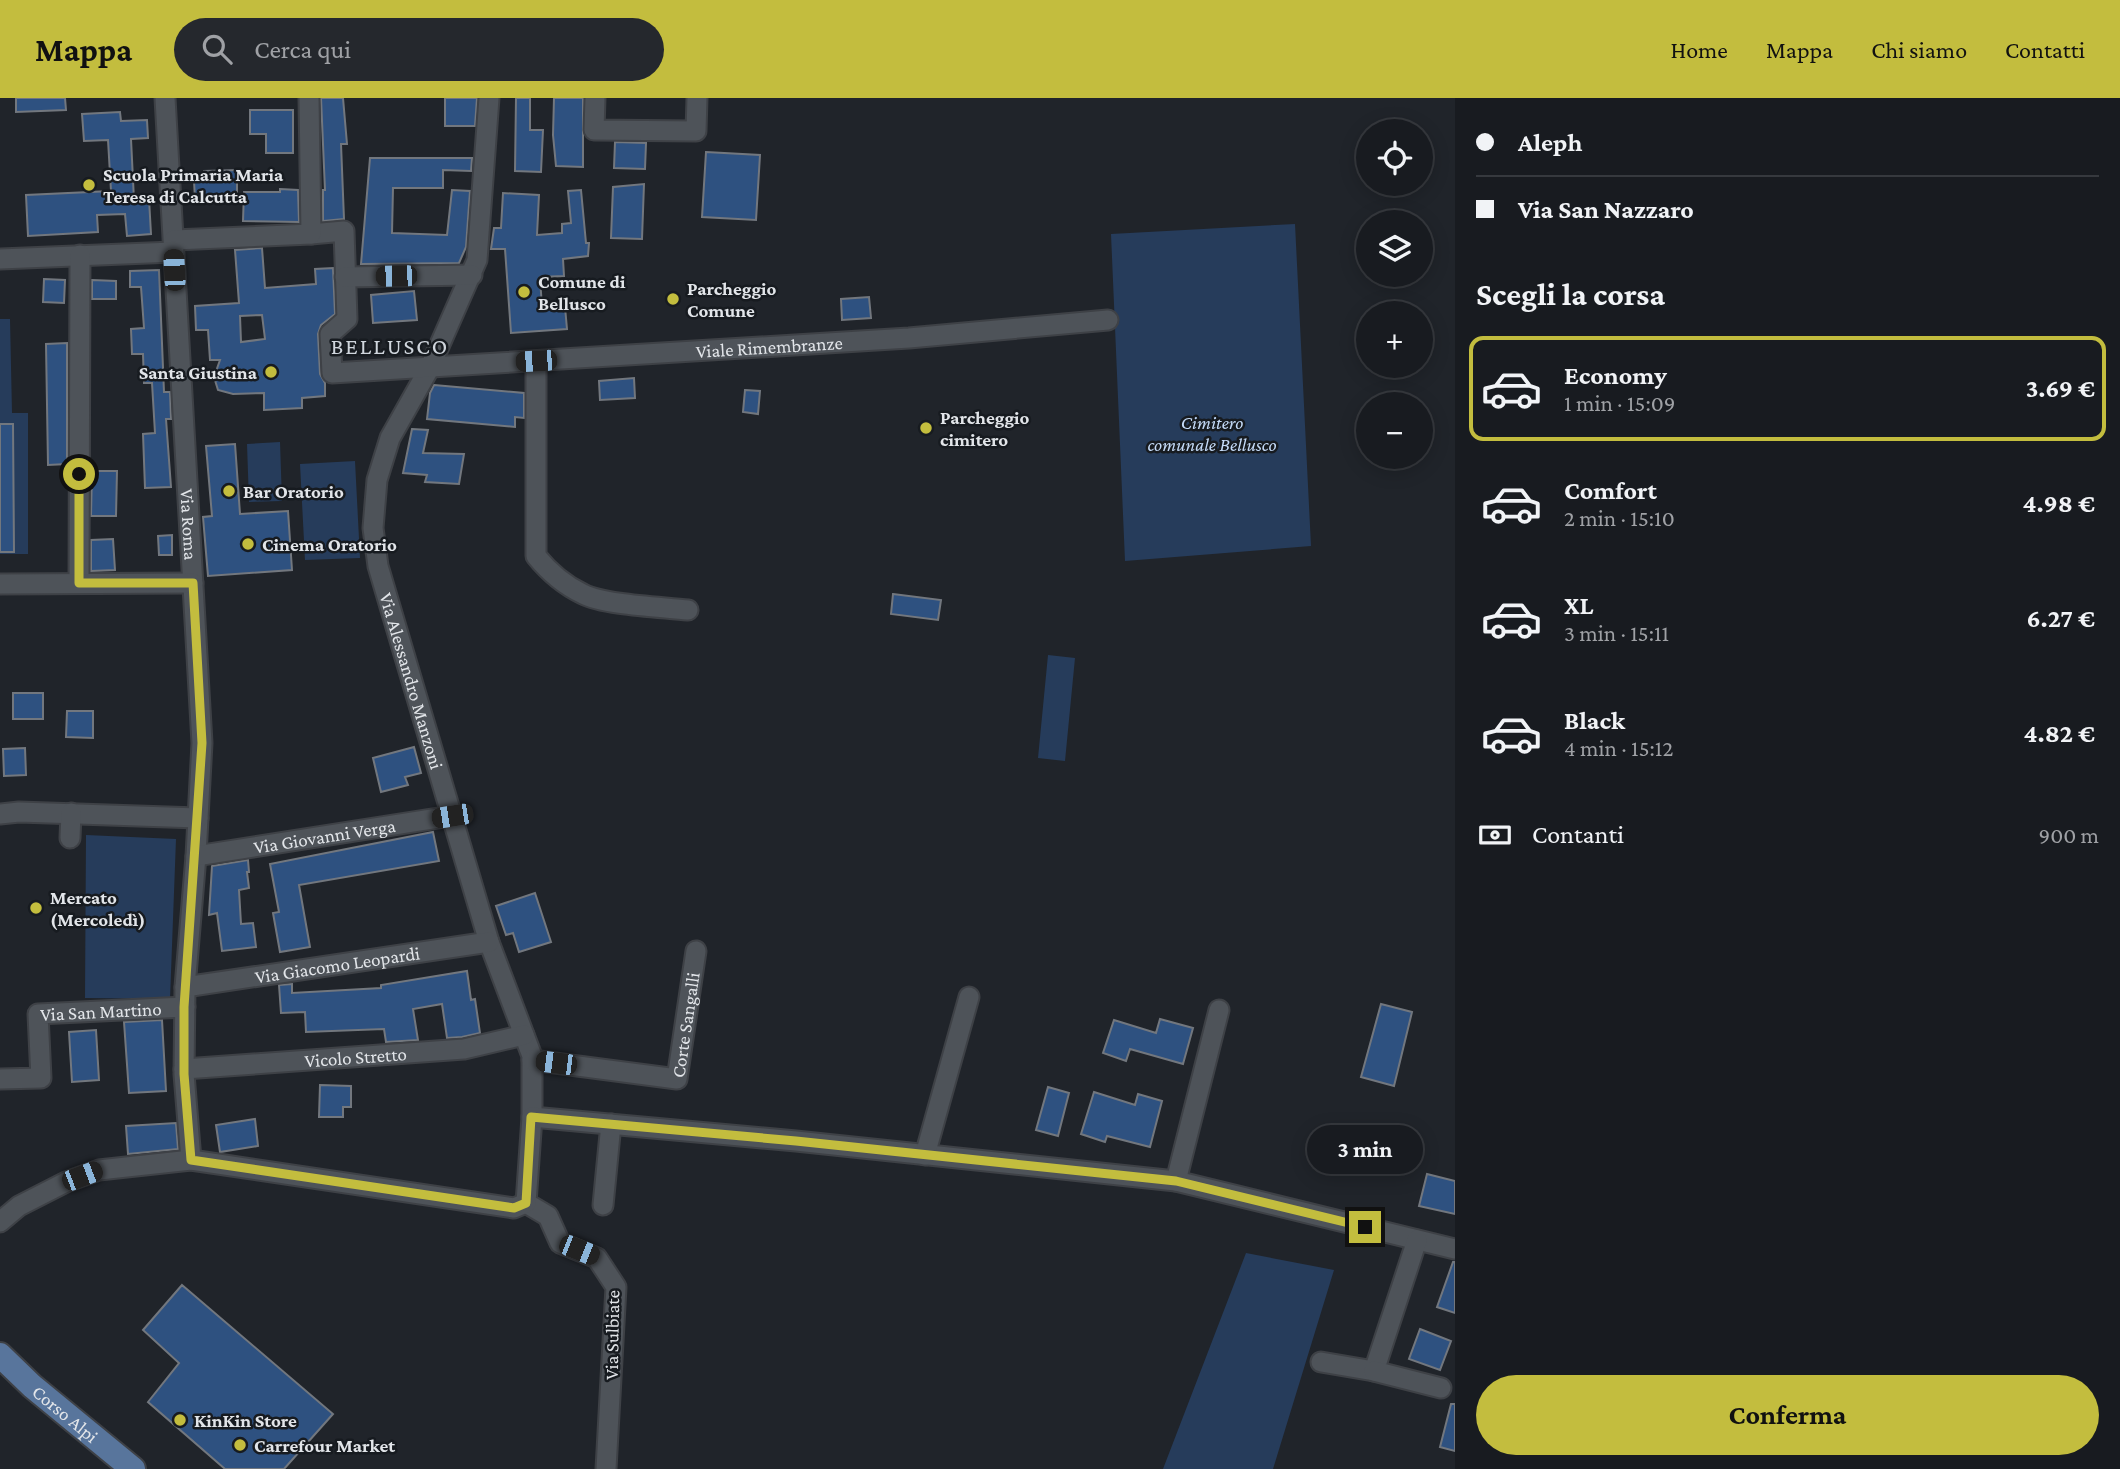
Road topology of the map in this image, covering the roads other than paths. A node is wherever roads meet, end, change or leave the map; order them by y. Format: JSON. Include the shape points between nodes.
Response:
{"nodes":[{"id":1,"x":165,"y":98,"type":"edge"},
{"id":2,"x":309,"y":98,"type":"edge"},
{"id":3,"x":489,"y":98,"type":"edge"},
{"id":4,"x":594,"y":98,"type":"edge"},
{"id":5,"x":696,"y":98,"type":"edge"},
{"id":6,"x":311,"y":234,"type":"junction"},
{"id":7,"x":173,"y":246,"type":"junction"},
{"id":8,"x":80,"y":255,"type":"junction"},
{"id":9,"x":0,"y":259,"type":"edge"},
{"id":10,"x":475,"y":267,"type":"junction"},
{"id":11,"x":345,"y":277,"type":"junction"},
{"id":12,"x":1108,"y":320,"type":"dead end"},
{"id":13,"x":536,"y":361,"type":"junction"},
{"id":14,"x":430,"y":367,"type":"junction"},
{"id":15,"x":79,"y":583,"type":"junction"},
{"id":16,"x":193,"y":583,"type":"junction"},
{"id":17,"x":0,"y":584,"type":"edge"},
{"id":18,"x":688,"y":610,"type":"dead end"},
{"id":19,"x":71,"y":813,"type":"junction"},
{"id":20,"x":0,"y":814,"type":"edge"},
{"id":21,"x":452,"y":816,"type":"junction"},
{"id":22,"x":198,"y":818,"type":"junction"},
{"id":23,"x":69,"y":838,"type":"dead end"},
{"id":24,"x":196,"y":856,"type":"junction"},
{"id":25,"x":489,"y":942,"type":"junction"},
{"id":26,"x":696,"y":951,"type":"dead end"},
{"id":27,"x":185,"y":987,"type":"junction"},
{"id":28,"x":969,"y":998,"type":"dead end"},
{"id":29,"x":184,"y":1007,"type":"junction"},
{"id":30,"x":1219,"y":1010,"type":"dead end"},
{"id":31,"x":524,"y":1035,"type":"junction"},
{"id":32,"x":532,"y":1059,"type":"junction"},
{"id":33,"x":184,"y":1069,"type":"junction"},
{"id":34,"x":0,"y":1079,"type":"edge"},
{"id":35,"x":531,"y":1117,"type":"junction"},
{"id":36,"x":611,"y":1124,"type":"junction"},
{"id":37,"x":925,"y":1155,"type":"junction"},
{"id":38,"x":191,"y":1160,"type":"junction"},
{"id":39,"x":1176,"y":1181,"type":"junction"},
{"id":40,"x":526,"y":1203,"type":"junction"},
{"id":41,"x":603,"y":1205,"type":"dead end"},
{"id":42,"x":0,"y":1222,"type":"edge"},
{"id":43,"x":1417,"y":1240,"type":"junction"},
{"id":44,"x":1455,"y":1249,"type":"edge"},
{"id":45,"x":0,"y":1355,"type":"edge"},
{"id":46,"x":1321,"y":1362,"type":"dead end"},
{"id":47,"x":1374,"y":1371,"type":"junction"},
{"id":48,"x":1441,"y":1388,"type":"dead end"},
{"id":49,"x":133,"y":1469,"type":"edge"},
{"id":50,"x":606,"y":1469,"type":"edge"}],
"edges":[{"from":1,"to":7,"type":"street","name":"Via Roma"},
{"from":2,"to":6,"type":"street"},
{"from":3,"to":10,"type":"street"},
{"from":4,"to":5,"type":"street","via":[[594,130],[696,131]]},
{"from":6,"to":7,"type":"street"},
{"from":6,"to":11,"type":"street","via":[[344,231]]},
{"from":7,"to":8,"type":"street"},
{"from":7,"to":16,"type":"street","name":"Via Roma"},
{"from":8,"to":9,"type":"street"},
{"from":8,"to":15,"type":"street"},
{"from":10,"to":11,"type":"street"},
{"from":10,"to":14,"type":"street","name":"Via Alessandro Manzoni"},
{"from":11,"to":14,"type":"street","name":"Viale Rimembranze","via":[[346,319],[330,334],[332,373]]},
{"from":12,"to":13,"type":"street","name":"Viale Rimembranze","via":[[909,338]]},
{"from":13,"to":14,"type":"street","name":"Viale Rimembranze"},
{"from":13,"to":18,"type":"street","via":[[536,556],[550,573],[584,596]]},
{"from":14,"to":21,"type":"street","name":"Via Alessandro Manzoni","via":[[390,438],[376,480],[373,528],[378,566]]},
{"from":15,"to":16,"type":"street"},
{"from":15,"to":17,"type":"street"},
{"from":16,"to":22,"type":"street","name":"Via Roma","via":[[202,743]]},
{"from":19,"to":20,"type":"street"},
{"from":19,"to":22,"type":"street"},
{"from":19,"to":23,"type":"street"},
{"from":21,"to":24,"type":"street","name":"Via Giovanni Verga"},
{"from":21,"to":25,"type":"street","name":"Via Alessandro Manzoni"},
{"from":22,"to":24,"type":"street","name":"Via Roma"},
{"from":24,"to":27,"type":"street","name":"Via Roma"},
{"from":25,"to":27,"type":"street","name":"Via Giacomo Leopardi"},
{"from":25,"to":31,"type":"street","name":"Via Alessandro Manzoni"},
{"from":26,"to":32,"type":"street","name":"Corte Sangalli","via":[[677,1079]]},
{"from":27,"to":29,"type":"street","name":"Via Roma"},
{"from":28,"to":37,"type":"street"},
{"from":29,"to":33,"type":"street","name":"Via Roma"},
{"from":29,"to":34,"type":"street","name":"Via San Martino","via":[[38,1014],[41,1078]]},
{"from":30,"to":39,"type":"street"},
{"from":31,"to":32,"type":"street","name":"Via Alessandro Manzoni"},
{"from":31,"to":33,"type":"street","name":"Vicolo Stretto","via":[[464,1049]]},
{"from":32,"to":35,"type":"street","name":"Via Alessandro Manzoni"},
{"from":33,"to":38,"type":"street","name":"Via Roma"},
{"from":35,"to":36,"type":"street"},
{"from":35,"to":40,"type":"street","name":"Via Alessandro Manzoni"},
{"from":36,"to":37,"type":"street"},
{"from":36,"to":41,"type":"street"},
{"from":37,"to":39,"type":"street"},
{"from":38,"to":40,"type":"street","via":[[514,1208]]},
{"from":38,"to":42,"type":"street","via":[[99,1170],[19,1206]]},
{"from":39,"to":43,"type":"street"},
{"from":40,"to":50,"type":"street","name":"Via Sulbiate","via":[[548,1216],[560,1242],[597,1258],[617,1287]]},
{"from":43,"to":44,"type":"street"},
{"from":43,"to":47,"type":"street"},
{"from":45,"to":49,"type":"main road","name":"Corso Alpi"},
{"from":46,"to":47,"type":"street"},
{"from":47,"to":48,"type":"street"}]}
